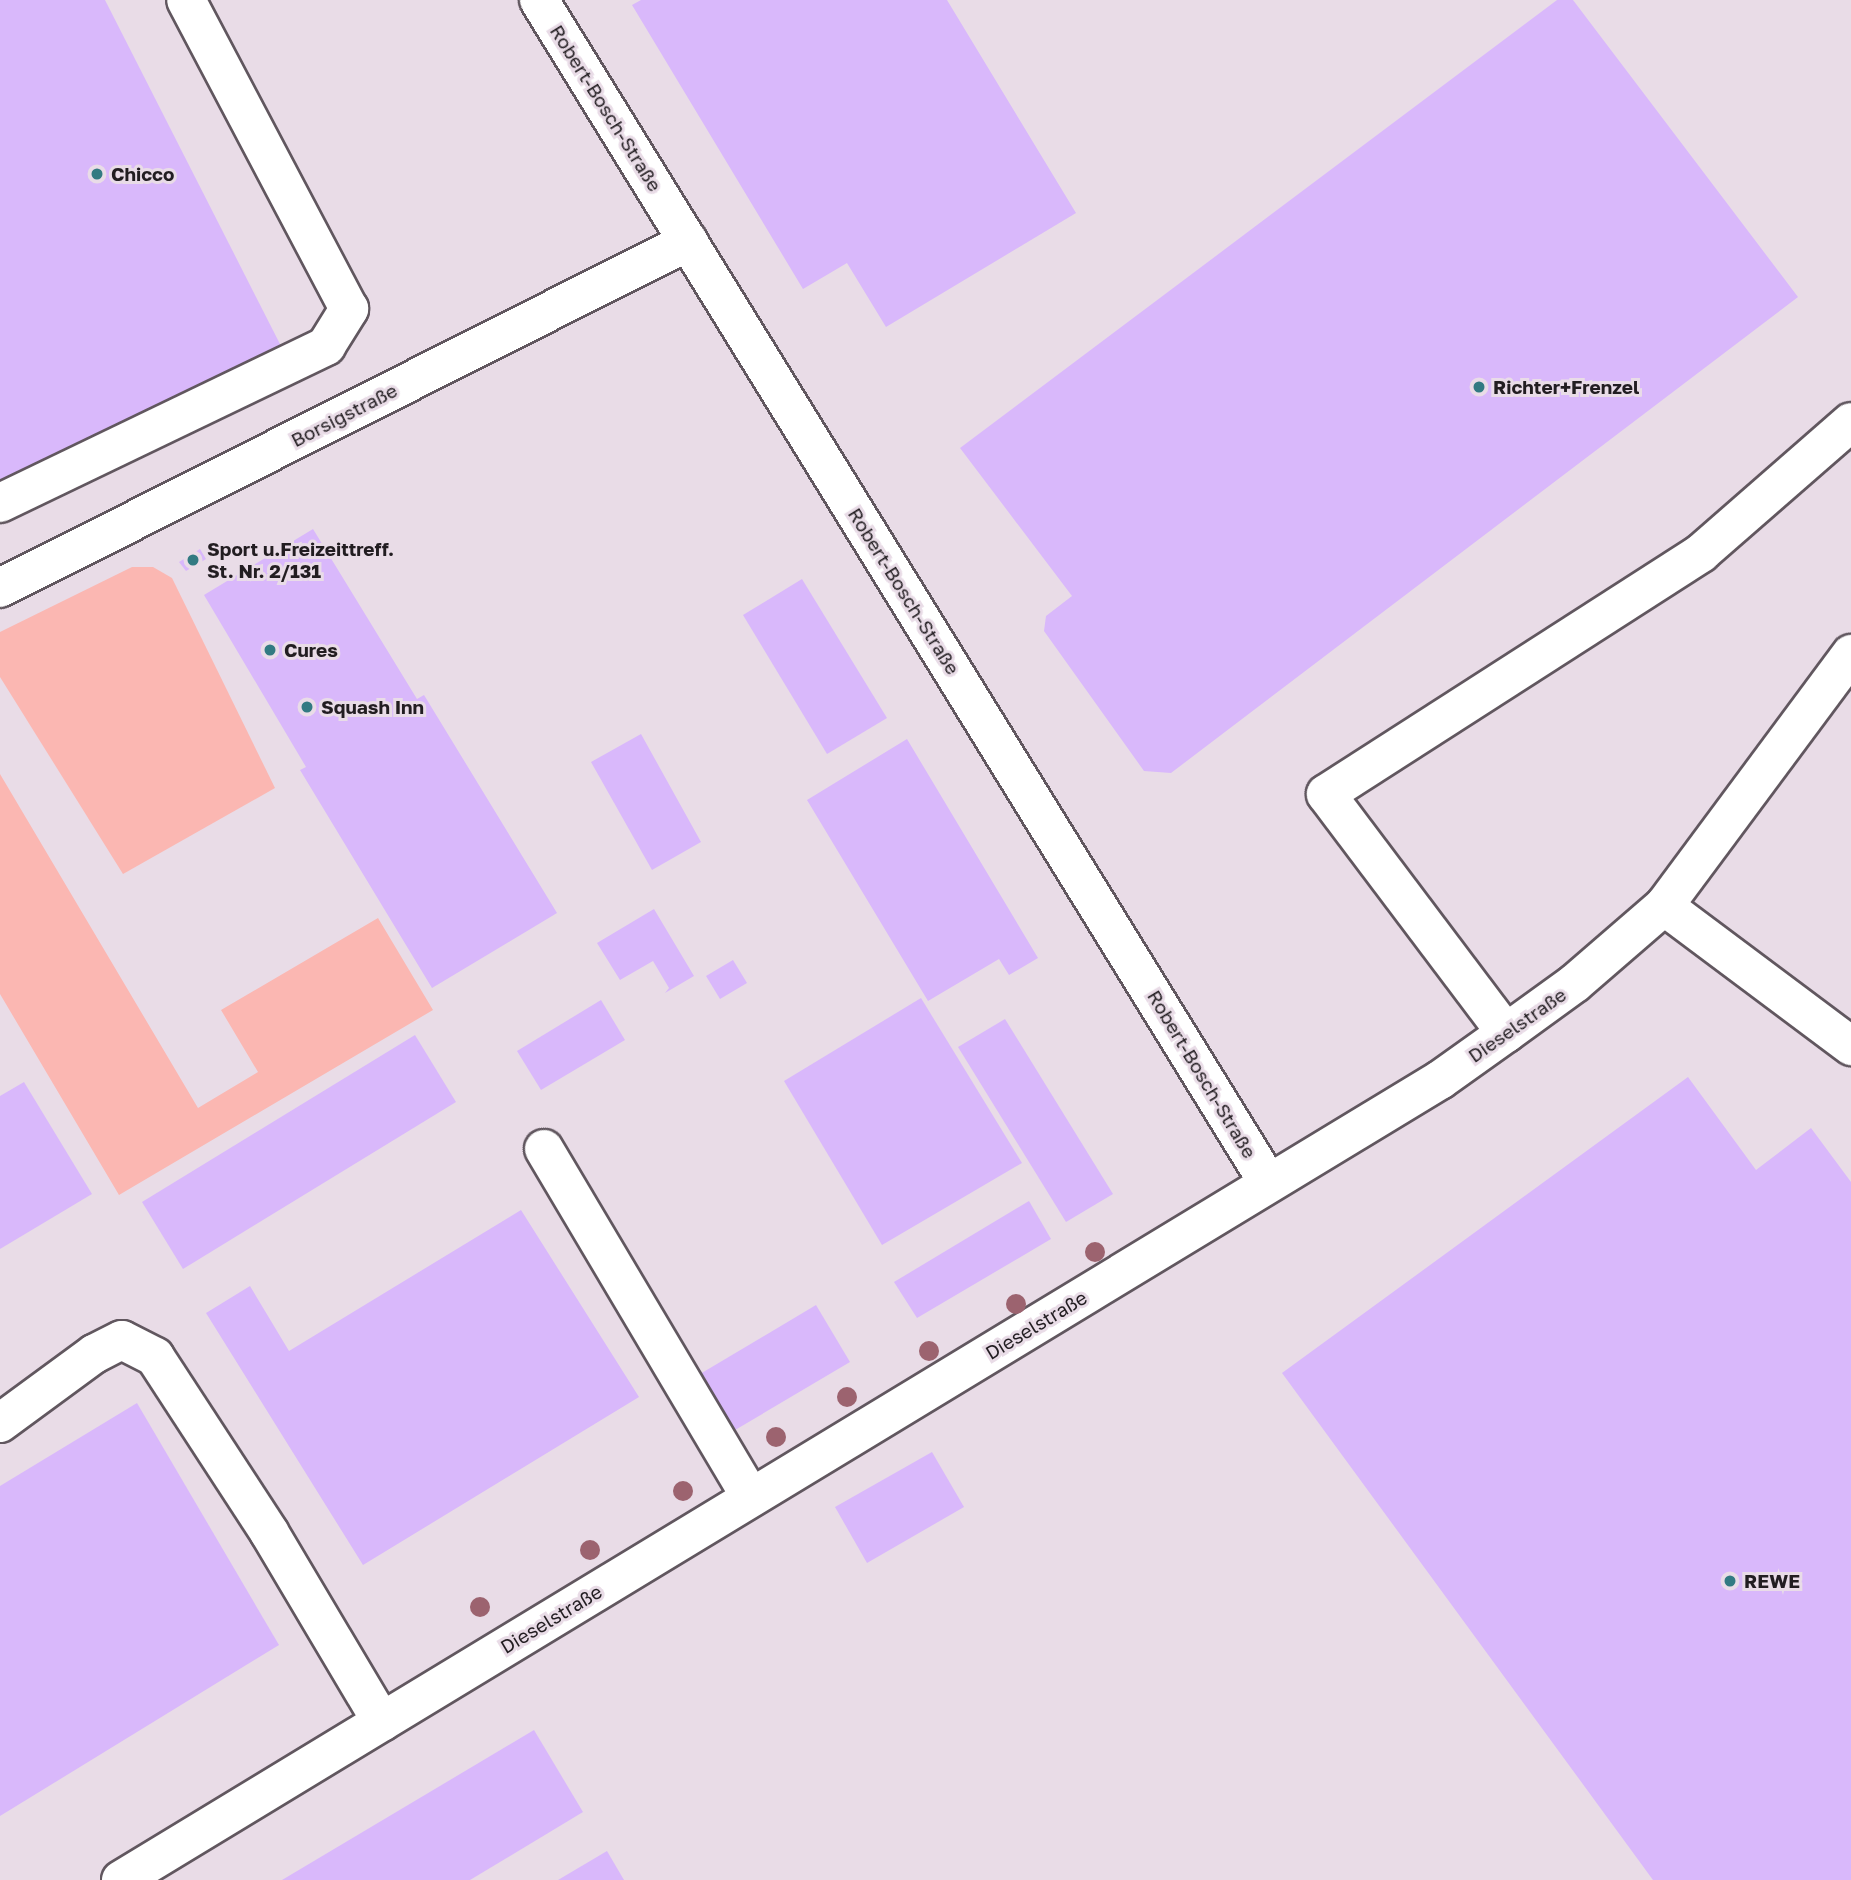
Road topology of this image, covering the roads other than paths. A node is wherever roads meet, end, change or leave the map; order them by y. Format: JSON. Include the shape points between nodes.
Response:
{"nodes":[{"id":1,"x":186,"y":0,"type":"edge"},
{"id":2,"x":539,"y":0,"type":"edge"},
{"id":3,"x":689,"y":242,"type":"junction"},
{"id":4,"x":1851,"y":422,"type":"edge"},
{"id":5,"x":0,"y":503,"type":"edge"},
{"id":6,"x":0,"y":588,"type":"edge"},
{"id":7,"x":1851,"y":654,"type":"edge"},
{"id":8,"x":1664,"y":906,"type":"junction"},
{"id":9,"x":1506,"y":1033,"type":"junction"},
{"id":10,"x":1851,"y":1046,"type":"edge"},
{"id":11,"x":544,"y":1149,"type":"dead end"},
{"id":12,"x":1268,"y":1182,"type":"junction"},
{"id":13,"x":0,"y":1423,"type":"edge"},
{"id":14,"x":751,"y":1497,"type":"junction"},
{"id":15,"x":382,"y":1722,"type":"junction"},
{"id":16,"x":121,"y":1880,"type":"edge"}],
"edges":[{"from":1,"to":5,"type":"street","via":[[349,309],[326,346]]},
{"from":2,"to":3,"type":"street","name":"Robert-Bosch-Straße"},
{"from":3,"to":6,"type":"street","name":"Borsigstraße"},
{"from":3,"to":12,"type":"street","name":"Robert-Bosch-Straße"},
{"from":4,"to":9,"type":"street","via":[[1701,553],[1326,794]]},
{"from":7,"to":8,"type":"street","name":"Dieselstraße"},
{"from":8,"to":9,"type":"street","name":"Dieselstraße","via":[[1575,984]]},
{"from":8,"to":10,"type":"street"},
{"from":9,"to":12,"type":"street","name":"Dieselstraße","via":[[1440,1080]]},
{"from":11,"to":14,"type":"street"},
{"from":12,"to":14,"type":"street","name":"Dieselstraße"},
{"from":13,"to":15,"type":"street","via":[[94,1354],[122,1340],[155,1357],[269,1532]]},
{"from":14,"to":15,"type":"street","name":"Dieselstraße"},
{"from":15,"to":16,"type":"street","name":"Dieselstraße"}]}
